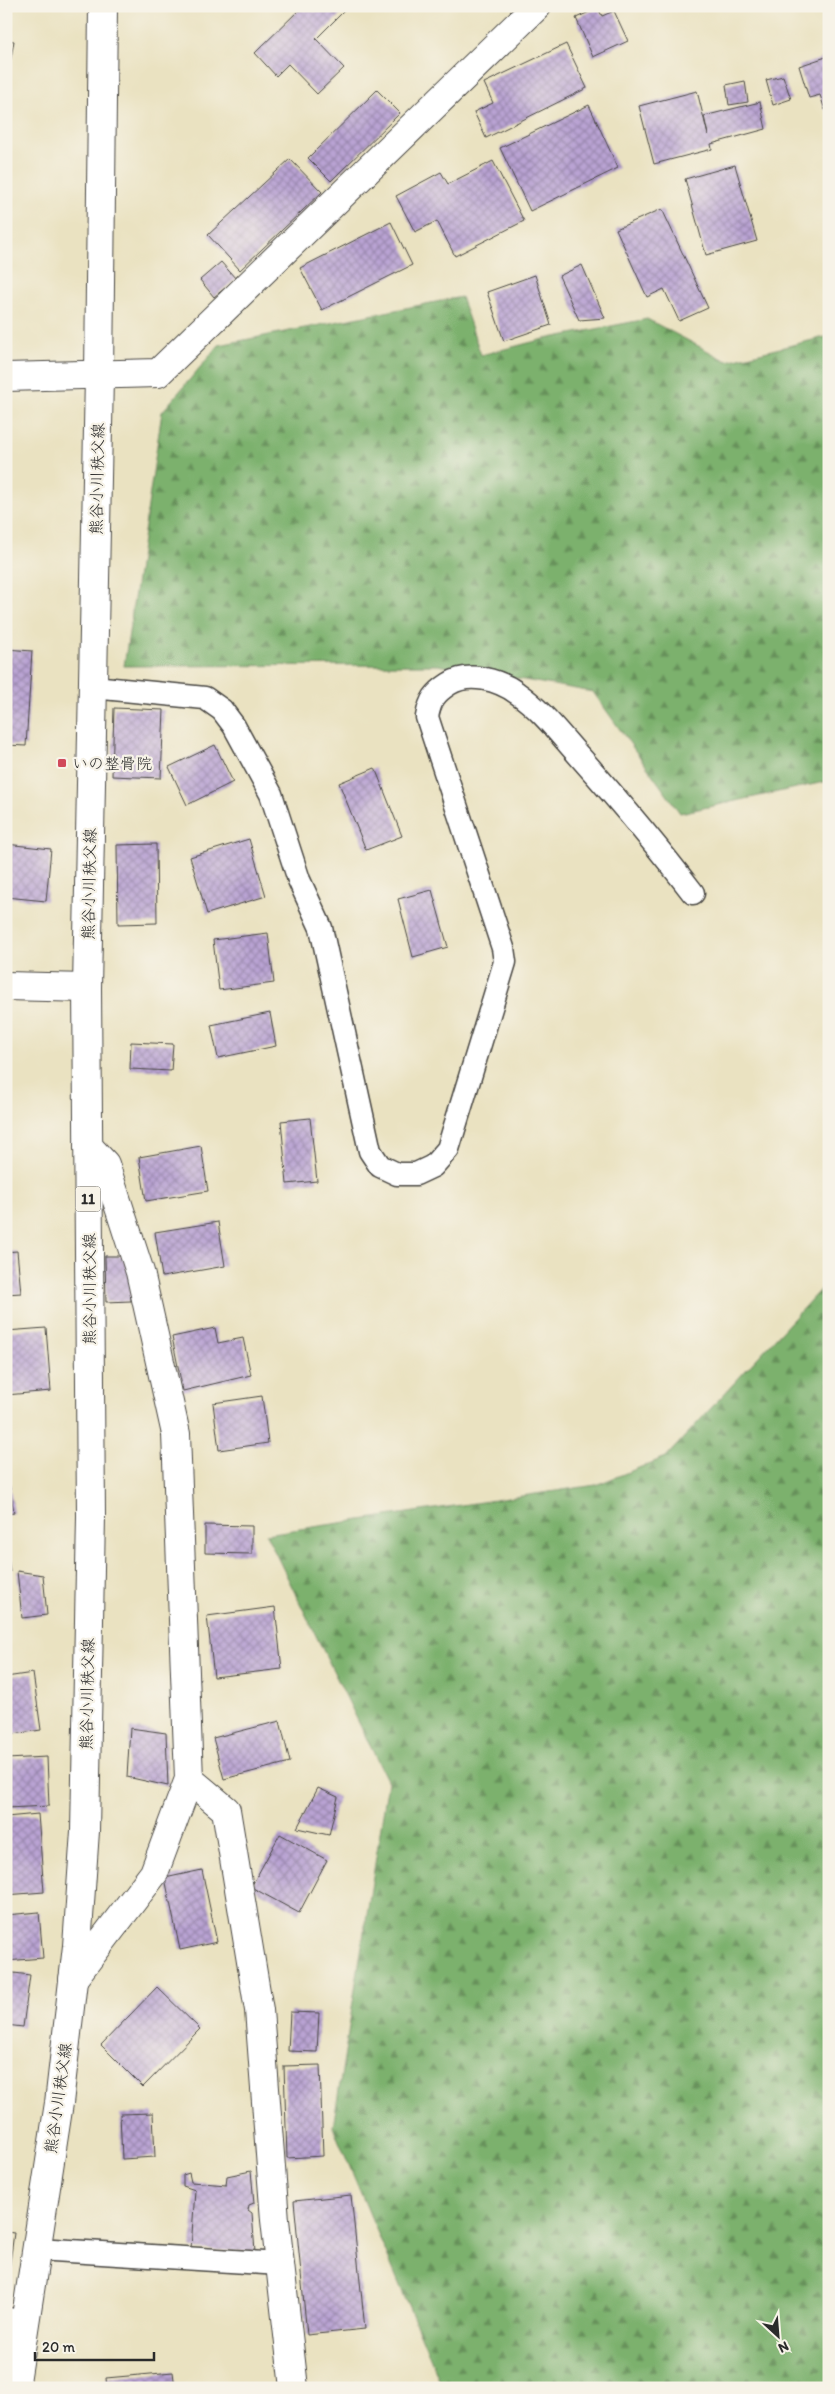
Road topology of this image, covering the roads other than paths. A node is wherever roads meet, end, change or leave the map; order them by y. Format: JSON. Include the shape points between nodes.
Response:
{"nodes":[{"id":1,"x":103,"y":6,"type":"edge"},
{"id":2,"x":537,"y":6,"type":"edge"},
{"id":3,"x":99,"y":376,"type":"junction"},
{"id":4,"x":6,"y":377,"type":"edge"},
{"id":5,"x":93,"y":687,"type":"junction"},
{"id":6,"x":694,"y":893,"type":"dead end"},
{"id":7,"x":6,"y":986,"type":"edge"},
{"id":8,"x":87,"y":988,"type":"junction"},
{"id":9,"x":88,"y":1146,"type":"junction"},
{"id":10,"x":189,"y":1779,"type":"junction"},
{"id":11,"x":73,"y":1979,"type":"junction"},
{"id":12,"x":37,"y":2250,"type":"junction"},
{"id":13,"x":280,"y":2264,"type":"junction"},
{"id":14,"x":16,"y":2320,"type":"edge"},
{"id":15,"x":15,"y":2388,"type":"edge"},
{"id":16,"x":294,"y":2388,"type":"edge"}],
"edges":[{"from":1,"to":3,"type":"main road","name":"熊谷小川秩父線","number":"11"},
{"from":2,"to":3,"type":"main road","via":[[158,373]]},
{"from":3,"to":4,"type":"main road"},
{"from":3,"to":5,"type":"main road","name":"熊谷小川秩父線","number":"11"},
{"from":5,"to":6,"type":"lane","via":[[205,698],[222,710],[234,726],[271,794],[299,880],[321,928],[370,1151],[380,1166],[397,1174],[416,1174],[433,1166],[448,1149],[505,962],[427,717],[430,700],[441,689],[455,680],[472,677],[494,681],[516,692],[540,713],[648,834]]},
{"from":5,"to":8,"type":"main road","name":"熊谷小川秩父線","number":"11"},
{"from":7,"to":8,"type":"main road"},
{"from":8,"to":9,"type":"main road","name":"熊谷小川秩父線","number":"11"},
{"from":9,"to":10,"type":"main road","via":[[105,1164],[140,1272],[176,1434]]},
{"from":9,"to":11,"type":"main road","name":"熊谷小川秩父線","number":"11","via":[[90,1546],[85,1831]]},
{"from":10,"to":11,"type":"main road","via":[[154,1873]]},
{"from":10,"to":13,"type":"main road","via":[[226,1810],[259,2010]]},
{"from":11,"to":12,"type":"main road","name":"熊谷小川秩父線","number":"11"},
{"from":12,"to":13,"type":"lane"},
{"from":12,"to":14,"type":"main road","name":"熊谷小川秩父線","number":"11"},
{"from":13,"to":16,"type":"main road"},
{"from":14,"to":15,"type":"main road","name":"熊谷小川秩父線","number":"11"}]}
